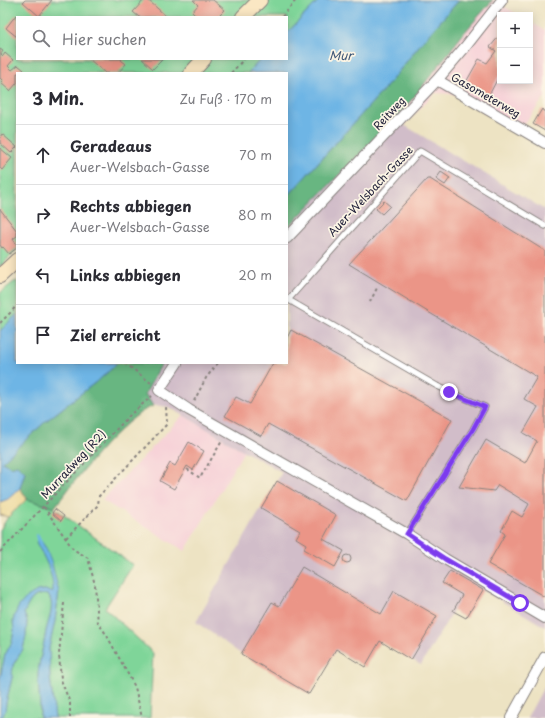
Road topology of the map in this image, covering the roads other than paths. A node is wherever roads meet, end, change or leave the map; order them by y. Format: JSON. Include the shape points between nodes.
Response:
{"nodes":[{"id":1,"x":260,"y":0,"type":"edge"},
{"id":2,"x":502,"y":0,"type":"edge"},
{"id":3,"x":244,"y":16,"type":"edge"},
{"id":4,"x":203,"y":60,"type":"edge"},
{"id":5,"x":192,"y":72,"type":"edge"},
{"id":6,"x":437,"y":80,"type":"junction"},
{"id":7,"x":545,"y":143,"type":"edge"},
{"id":8,"x":545,"y":226,"type":"edge"},
{"id":9,"x":288,"y":237,"type":"edge"},
{"id":10,"x":16,"y":261,"type":"edge"},
{"id":11,"x":0,"y":276,"type":"edge"},
{"id":12,"x":288,"y":298,"type":"edge"},
{"id":13,"x":288,"y":300,"type":"edge"},
{"id":14,"x":176,"y":364,"type":"edge"},
{"id":15,"x":407,"y":534,"type":"junction"},
{"id":16,"x":545,"y":618,"type":"edge"},
{"id":17,"x":545,"y":657,"type":"edge"},
{"id":18,"x":511,"y":718,"type":"edge"}],
"edges":[{"from":1,"to":3,"type":"street"},
{"from":2,"to":6,"type":"street","name":"Reitweg"},
{"from":4,"to":5,"type":"street"},
{"from":6,"to":7,"type":"street","name":"Gasometerweg"},
{"from":6,"to":9,"type":"street","name":"Reitweg"},
{"from":8,"to":12,"type":"lane","name":"Auer-Welsbach-Gasse","via":[[420,151]]},
{"from":10,"to":11,"type":"street"},
{"from":13,"to":15,"type":"lane","via":[[437,386],[485,407]]},
{"from":14,"to":15,"type":"street","via":[[162,392],[189,410]]},
{"from":15,"to":16,"type":"street"},
{"from":17,"to":18,"type":"street"}]}
